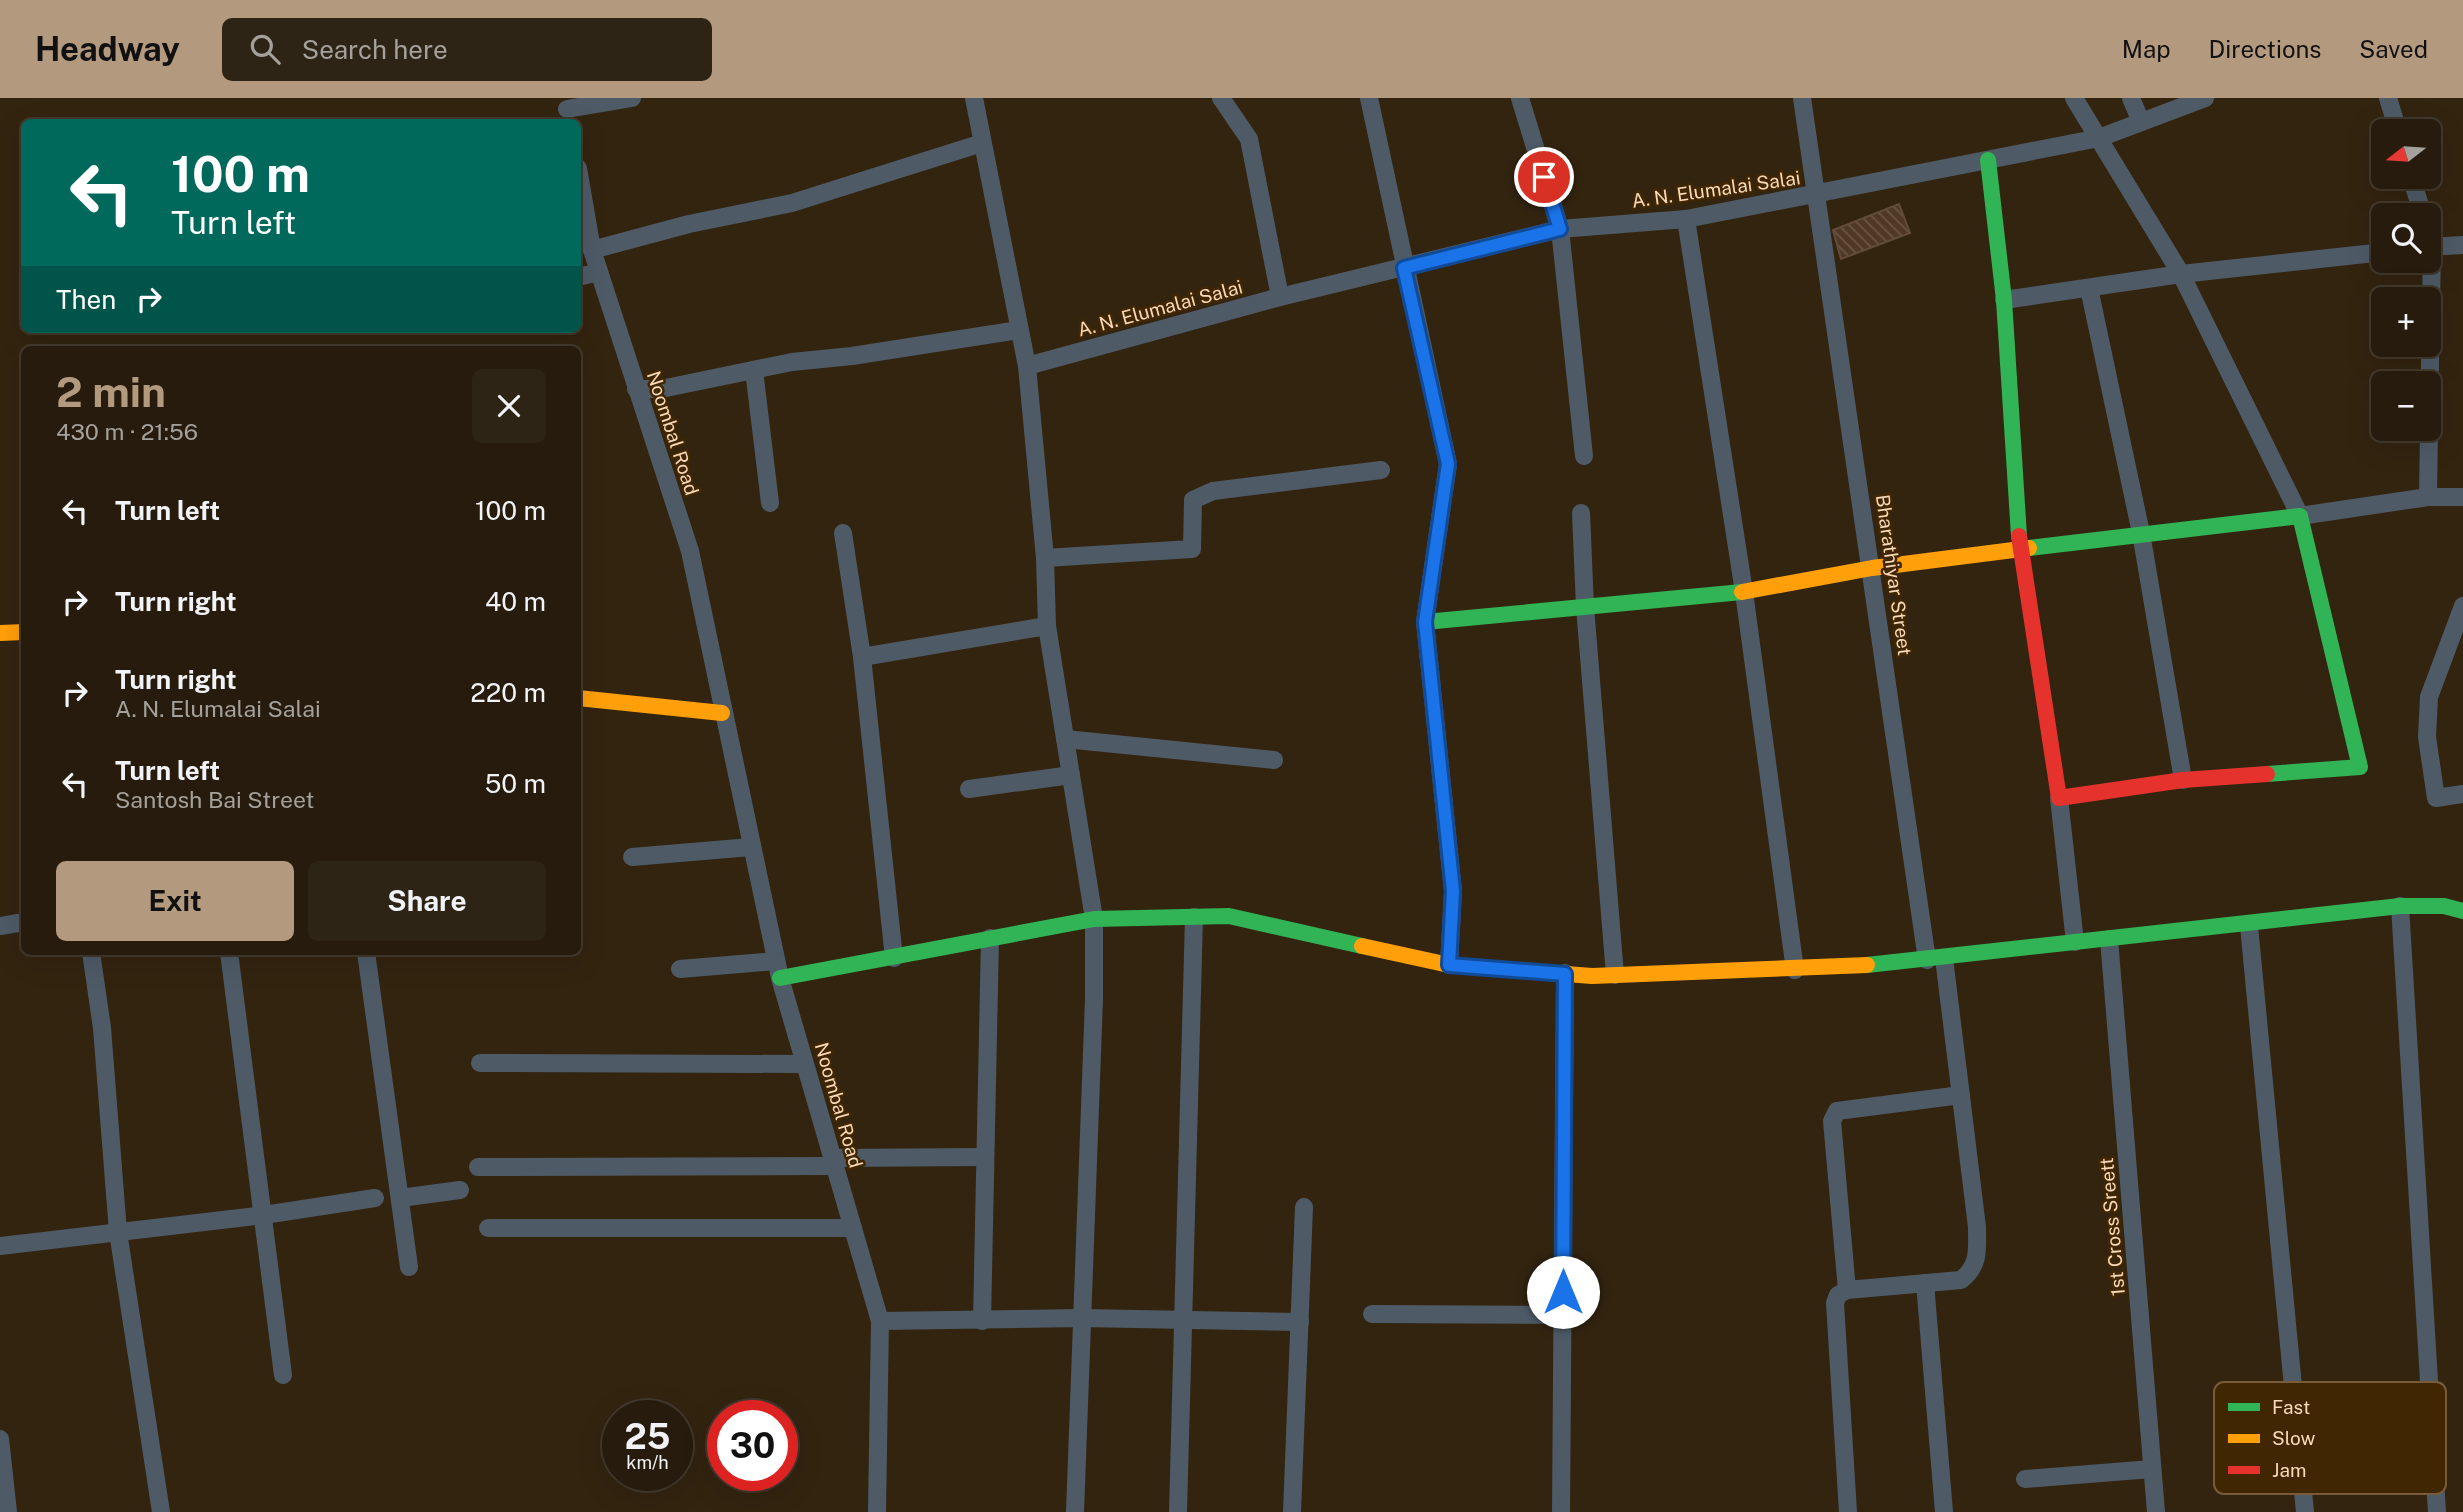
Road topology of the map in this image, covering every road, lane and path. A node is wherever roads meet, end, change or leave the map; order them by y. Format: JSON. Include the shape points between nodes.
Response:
{"nodes":[{"id":1,"x":632,"y":98,"type":"edge"},
{"id":2,"x":974,"y":98,"type":"edge"},
{"id":3,"x":1221,"y":98,"type":"edge"},
{"id":4,"x":1369,"y":98,"type":"edge"},
{"id":5,"x":1520,"y":98,"type":"edge"},
{"id":6,"x":1802,"y":98,"type":"edge"},
{"id":7,"x":2074,"y":98,"type":"edge"},
{"id":8,"x":2131,"y":98,"type":"edge"},
{"id":9,"x":2205,"y":98,"type":"edge"},
{"id":10,"x":2388,"y":98,"type":"edge"},
{"id":11,"x":568,"y":110,"type":"edge"},
{"id":12,"x":2394,"y":119,"type":"edge"},
{"id":13,"x":2141,"y":122,"type":"junction"},
{"id":14,"x":2099,"y":138,"type":"junction"},
{"id":15,"x":982,"y":144,"type":"junction"},
{"id":16,"x":1988,"y":160,"type":"junction"},
{"id":17,"x":581,"y":186,"type":"edge"},
{"id":18,"x":1815,"y":196,"type":"junction"},
{"id":19,"x":1686,"y":219,"type":"junction"},
{"id":20,"x":1560,"y":229,"type":"junction"},
{"id":21,"x":2441,"y":244,"type":"edge"},
{"id":22,"x":2463,"y":245,"type":"edge"},
{"id":23,"x":592,"y":250,"type":"junction"},
{"id":24,"x":2371,"y":253,"type":"edge"},
{"id":25,"x":1404,"y":268,"type":"junction"},
{"id":26,"x":599,"y":272,"type":"junction"},
{"id":27,"x":2430,"y":273,"type":"edge"},
{"id":28,"x":2181,"y":274,"type":"junction"},
{"id":29,"x":581,"y":276,"type":"edge"},
{"id":30,"x":2090,"y":288,"type":"junction"},
{"id":31,"x":1280,"y":297,"type":"junction"},
{"id":32,"x":2004,"y":300,"type":"junction"},
{"id":33,"x":1020,"y":330,"type":"junction"},
{"id":34,"x":1027,"y":366,"type":"junction"},
{"id":35,"x":754,"y":370,"type":"junction"},
{"id":36,"x":2429,"y":371,"type":"edge"},
{"id":37,"x":636,"y":389,"type":"junction"},
{"id":38,"x":2429,"y":441,"type":"edge"},
{"id":39,"x":1584,"y":456,"type":"dead end"},
{"id":40,"x":1381,"y":470,"type":"dead end"},
{"id":41,"x":2463,"y":497,"type":"edge"},
{"id":42,"x":2428,"y":498,"type":"junction"},
{"id":43,"x":770,"y":503,"type":"dead end"},
{"id":44,"x":1581,"y":513,"type":"dead end"},
{"id":45,"x":2300,"y":516,"type":"junction"},
{"id":46,"x":843,"y":533,"type":"dead end"},
{"id":47,"x":2141,"y":533,"type":"junction"},
{"id":48,"x":2020,"y":550,"type":"junction"},
{"id":49,"x":1045,"y":558,"type":"junction"},
{"id":50,"x":1872,"y":568,"type":"junction"},
{"id":51,"x":1744,"y":592,"type":"junction"},
{"id":52,"x":2463,"y":606,"type":"edge"},
{"id":53,"x":1585,"y":607,"type":"junction"},
{"id":54,"x":1425,"y":622,"type":"junction"},
{"id":55,"x":1047,"y":626,"type":"junction"},
{"id":56,"x":21,"y":632,"type":"edge"},
{"id":57,"x":0,"y":633,"type":"edge"},
{"id":58,"x":862,"y":657,"type":"junction"},
{"id":59,"x":581,"y":698,"type":"edge"},
{"id":60,"x":722,"y":713,"type":"junction"},
{"id":61,"x":1065,"y":739,"type":"junction"},
{"id":62,"x":1274,"y":760,"type":"dead end"},
{"id":63,"x":1071,"y":775,"type":"junction"},
{"id":64,"x":2183,"y":780,"type":"junction"},
{"id":65,"x":969,"y":789,"type":"dead end"},
{"id":66,"x":2463,"y":794,"type":"edge"},
{"id":67,"x":2059,"y":798,"type":"junction"},
{"id":68,"x":751,"y":848,"type":"junction"},
{"id":69,"x":632,"y":857,"type":"dead end"},
{"id":70,"x":2400,"y":906,"type":"junction"},
{"id":71,"x":2463,"y":911,"type":"edge"},
{"id":72,"x":1194,"y":917,"type":"junction"},
{"id":73,"x":1094,"y":919,"type":"junction"},
{"id":74,"x":21,"y":922,"type":"edge"},
{"id":75,"x":0,"y":926,"type":"edge"},
{"id":76,"x":2249,"y":926,"type":"junction"},
{"id":77,"x":990,"y":938,"type":"junction"},
{"id":78,"x":2109,"y":939,"type":"junction"},
{"id":79,"x":2075,"y":942,"type":"junction"},
{"id":80,"x":91,"y":955,"type":"edge"},
{"id":81,"x":229,"y":955,"type":"edge"},
{"id":82,"x":366,"y":955,"type":"edge"},
{"id":83,"x":894,"y":958,"type":"junction"},
{"id":84,"x":1936,"y":959,"type":"junction"},
{"id":85,"x":1449,"y":965,"type":"junction"},
{"id":86,"x":680,"y":969,"type":"dead end"},
{"id":87,"x":778,"y":970,"type":"junction"},
{"id":88,"x":1795,"y":970,"type":"junction"},
{"id":89,"x":1565,"y":974,"type":"junction"},
{"id":90,"x":1615,"y":975,"type":"junction"},
{"id":91,"x":480,"y":1063,"type":"dead end"},
{"id":92,"x":804,"y":1064,"type":"junction"},
{"id":93,"x":1961,"y":1095,"type":"junction"},
{"id":94,"x":984,"y":1157,"type":"junction"},
{"id":95,"x":833,"y":1162,"type":"junction"},
{"id":96,"x":478,"y":1167,"type":"dead end"},
{"id":97,"x":460,"y":1190,"type":"dead end"},
{"id":98,"x":375,"y":1198,"type":"dead end"},
{"id":99,"x":400,"y":1198,"type":"junction"},
{"id":100,"x":1304,"y":1207,"type":"dead end"},
{"id":101,"x":264,"y":1215,"type":"junction"},
{"id":102,"x":488,"y":1228,"type":"dead end"},
{"id":103,"x":853,"y":1228,"type":"junction"},
{"id":104,"x":118,"y":1232,"type":"junction"},
{"id":105,"x":0,"y":1246,"type":"edge"},
{"id":106,"x":409,"y":1267,"type":"dead end"},
{"id":107,"x":1925,"y":1283,"type":"junction"},
{"id":108,"x":1847,"y":1290,"type":"junction"},
{"id":109,"x":1372,"y":1314,"type":"dead end"},
{"id":110,"x":1563,"y":1315,"type":"junction"},
{"id":111,"x":1082,"y":1318,"type":"junction"},
{"id":112,"x":1184,"y":1320,"type":"junction"},
{"id":113,"x":880,"y":1321,"type":"junction"},
{"id":114,"x":982,"y":1321,"type":"junction"},
{"id":115,"x":1300,"y":1322,"type":"junction"},
{"id":116,"x":283,"y":1375,"type":"dead end"},
{"id":117,"x":2293,"y":1382,"type":"edge"},
{"id":118,"x":2430,"y":1382,"type":"edge"},
{"id":119,"x":0,"y":1439,"type":"edge"},
{"id":120,"x":2152,"y":1469,"type":"junction"},
{"id":121,"x":2025,"y":1479,"type":"dead end"},
{"id":122,"x":2303,"y":1494,"type":"edge"},
{"id":123,"x":2437,"y":1494,"type":"edge"},
{"id":124,"x":8,"y":1512,"type":"edge"},
{"id":125,"x":161,"y":1512,"type":"edge"},
{"id":126,"x":877,"y":1512,"type":"edge"},
{"id":127,"x":1075,"y":1512,"type":"edge"},
{"id":128,"x":1178,"y":1512,"type":"edge"},
{"id":129,"x":1292,"y":1512,"type":"edge"},
{"id":130,"x":1561,"y":1512,"type":"edge"},
{"id":131,"x":1848,"y":1512,"type":"edge"},
{"id":132,"x":1944,"y":1512,"type":"edge"},
{"id":133,"x":2155,"y":1512,"type":"edge"},
{"id":134,"x":2305,"y":1512,"type":"edge"},
{"id":135,"x":2438,"y":1512,"type":"edge"}],
"edges":[{"from":1,"to":11,"type":"street"},
{"from":2,"to":15,"type":"street"},
{"from":3,"to":31,"type":"street","via":[[1249,139]]},
{"from":4,"to":25,"type":"street"},
{"from":5,"to":20,"type":"street"},
{"from":6,"to":18,"type":"street","name":"Bharathiyar Street"},
{"from":7,"to":14,"type":"street"},
{"from":8,"to":13,"type":"street"},
{"from":9,"to":13,"type":"street","name":"A. N. Elumalai Salai"},
{"from":10,"to":12,"type":"street"},
{"from":13,"to":14,"type":"street","name":"A. N. Elumalai Salai"},
{"from":14,"to":16,"type":"street","name":"A. N. Elumalai Salai"},
{"from":14,"to":28,"type":"street"},
{"from":15,"to":23,"type":"street","via":[[792,203]]},
{"from":15,"to":33,"type":"street"},
{"from":16,"to":18,"type":"street","name":"A. N. Elumalai Salai"},
{"from":16,"to":32,"type":"street"},
{"from":17,"to":23,"type":"street","name":"Noombal Road"},
{"from":18,"to":19,"type":"street","name":"A. N. Elumalai Salai"},
{"from":18,"to":50,"type":"street","name":"Bharathiyar Street"},
{"from":19,"to":20,"type":"street","name":"A. N. Elumalai Salai"},
{"from":19,"to":51,"type":"street"},
{"from":20,"to":25,"type":"street","name":"A. N. Elumalai Salai"},
{"from":20,"to":39,"type":"street"},
{"from":21,"to":22,"type":"street"},
{"from":23,"to":26,"type":"street","name":"Noombal Road"},
{"from":24,"to":28,"type":"street"},
{"from":25,"to":31,"type":"street","name":"A. N. Elumalai Salai"},
{"from":25,"to":54,"type":"street","via":[[1448,464]]},
{"from":26,"to":29,"type":"street"},
{"from":26,"to":37,"type":"street","name":"Noombal Road"},
{"from":27,"to":36,"type":"street"},
{"from":28,"to":30,"type":"street"},
{"from":28,"to":45,"type":"street"},
{"from":30,"to":32,"type":"street"},
{"from":30,"to":47,"type":"street"},
{"from":31,"to":34,"type":"street","name":"A. N. Elumalai Salai"},
{"from":32,"to":48,"type":"street"},
{"from":33,"to":34,"type":"street"},
{"from":33,"to":35,"type":"street"},
{"from":34,"to":49,"type":"street"},
{"from":35,"to":37,"type":"street","via":[[661,389]]},
{"from":35,"to":43,"type":"street"},
{"from":37,"to":60,"type":"street","name":"Noombal Road","via":[[690,551]]},
{"from":38,"to":42,"type":"street"},
{"from":40,"to":49,"type":"street","via":[[1213,491],[1193,500],[1192,549]]},
{"from":41,"to":42,"type":"street"},
{"from":42,"to":45,"type":"street"},
{"from":44,"to":53,"type":"street"},
{"from":45,"to":47,"type":"street"},
{"from":45,"to":64,"type":"street","via":[[2360,767]]},
{"from":46,"to":58,"type":"street"},
{"from":47,"to":48,"type":"street"},
{"from":47,"to":64,"type":"street"},
{"from":48,"to":50,"type":"street"},
{"from":48,"to":67,"type":"street"},
{"from":49,"to":55,"type":"street"},
{"from":50,"to":51,"type":"street"},
{"from":50,"to":84,"type":"street","name":"Bharathiyar Street"},
{"from":51,"to":53,"type":"street"},
{"from":51,"to":88,"type":"street"},
{"from":52,"to":66,"type":"street","via":[[2429,698],[2427,737],[2436,798]]},
{"from":53,"to":54,"type":"street"},
{"from":53,"to":90,"type":"street"},
{"from":54,"to":85,"type":"street","via":[[1453,891]]},
{"from":55,"to":58,"type":"street"},
{"from":55,"to":61,"type":"street"},
{"from":56,"to":57,"type":"street"},
{"from":58,"to":83,"type":"street"},
{"from":59,"to":60,"type":"street"},
{"from":60,"to":68,"type":"street","name":"Noombal Road"},
{"from":61,"to":62,"type":"street"},
{"from":61,"to":63,"type":"street"},
{"from":63,"to":65,"type":"street"},
{"from":63,"to":73,"type":"street"},
{"from":64,"to":67,"type":"street"},
{"from":67,"to":79,"type":"street"},
{"from":68,"to":69,"type":"street"},
{"from":68,"to":87,"type":"street","name":"Noombal Road"},
{"from":70,"to":71,"type":"street"},
{"from":70,"to":76,"type":"street"},
{"from":70,"to":118,"type":"street"},
{"from":72,"to":73,"type":"street"},
{"from":72,"to":85,"type":"street","via":[[1229,916]]},
{"from":72,"to":112,"type":"street"},
{"from":73,"to":77,"type":"street"},
{"from":73,"to":111,"type":"street"},
{"from":74,"to":75,"type":"street"},
{"from":76,"to":78,"type":"street"},
{"from":76,"to":117,"type":"street"},
{"from":77,"to":83,"type":"street"},
{"from":77,"to":94,"type":"street"},
{"from":78,"to":79,"type":"street"},
{"from":78,"to":120,"type":"street","name":"1st Cross Sreett"},
{"from":79,"to":84,"type":"street"},
{"from":80,"to":104,"type":"street","via":[[102,1028]]},
{"from":81,"to":101,"type":"street"},
{"from":82,"to":99,"type":"street"},
{"from":83,"to":87,"type":"street"},
{"from":84,"to":88,"type":"street"},
{"from":84,"to":93,"type":"street","name":"Bharathiyar Street"},
{"from":85,"to":89,"type":"street"},
{"from":86,"to":87,"type":"street"},
{"from":87,"to":92,"type":"street","name":"Noombal Road"},
{"from":88,"to":90,"type":"street"},
{"from":89,"to":90,"type":"street"},
{"from":89,"to":110,"type":"street"},
{"from":91,"to":92,"type":"street"},
{"from":92,"to":95,"type":"street","name":"Noombal Road"},
{"from":93,"to":107,"type":"street","name":"Bharathiyar Street","via":[[1978,1227],[1977,1261],[1962,1280]]},
{"from":93,"to":108,"type":"street","via":[[1837,1111],[1832,1121]]},
{"from":94,"to":95,"type":"street"},
{"from":94,"to":114,"type":"street"},
{"from":95,"to":96,"type":"street"},
{"from":95,"to":103,"type":"street","name":"Noombal Road"},
{"from":97,"to":99,"type":"street"},
{"from":98,"to":101,"type":"street"},
{"from":99,"to":106,"type":"street"},
{"from":100,"to":115,"type":"street"},
{"from":101,"to":104,"type":"street"},
{"from":101,"to":116,"type":"street"},
{"from":102,"to":103,"type":"street"},
{"from":103,"to":113,"type":"street","name":"Noombal Road"},
{"from":104,"to":105,"type":"street"},
{"from":104,"to":125,"type":"street"},
{"from":107,"to":108,"type":"street","name":"Bharathiyar Street"},
{"from":107,"to":132,"type":"street"},
{"from":108,"to":131,"type":"street","via":[[1835,1303]]},
{"from":109,"to":110,"type":"street"},
{"from":110,"to":130,"type":"street"},
{"from":111,"to":112,"type":"street"},
{"from":111,"to":114,"type":"street"},
{"from":111,"to":127,"type":"street"},
{"from":112,"to":115,"type":"street"},
{"from":112,"to":128,"type":"street"},
{"from":113,"to":114,"type":"street"},
{"from":113,"to":126,"type":"street","name":"Noombal Road"},
{"from":115,"to":129,"type":"street"},
{"from":119,"to":124,"type":"street"},
{"from":120,"to":121,"type":"street"},
{"from":120,"to":133,"type":"street","name":"1st Cross Sreett"},
{"from":122,"to":134,"type":"street"},
{"from":123,"to":135,"type":"street"}]}
